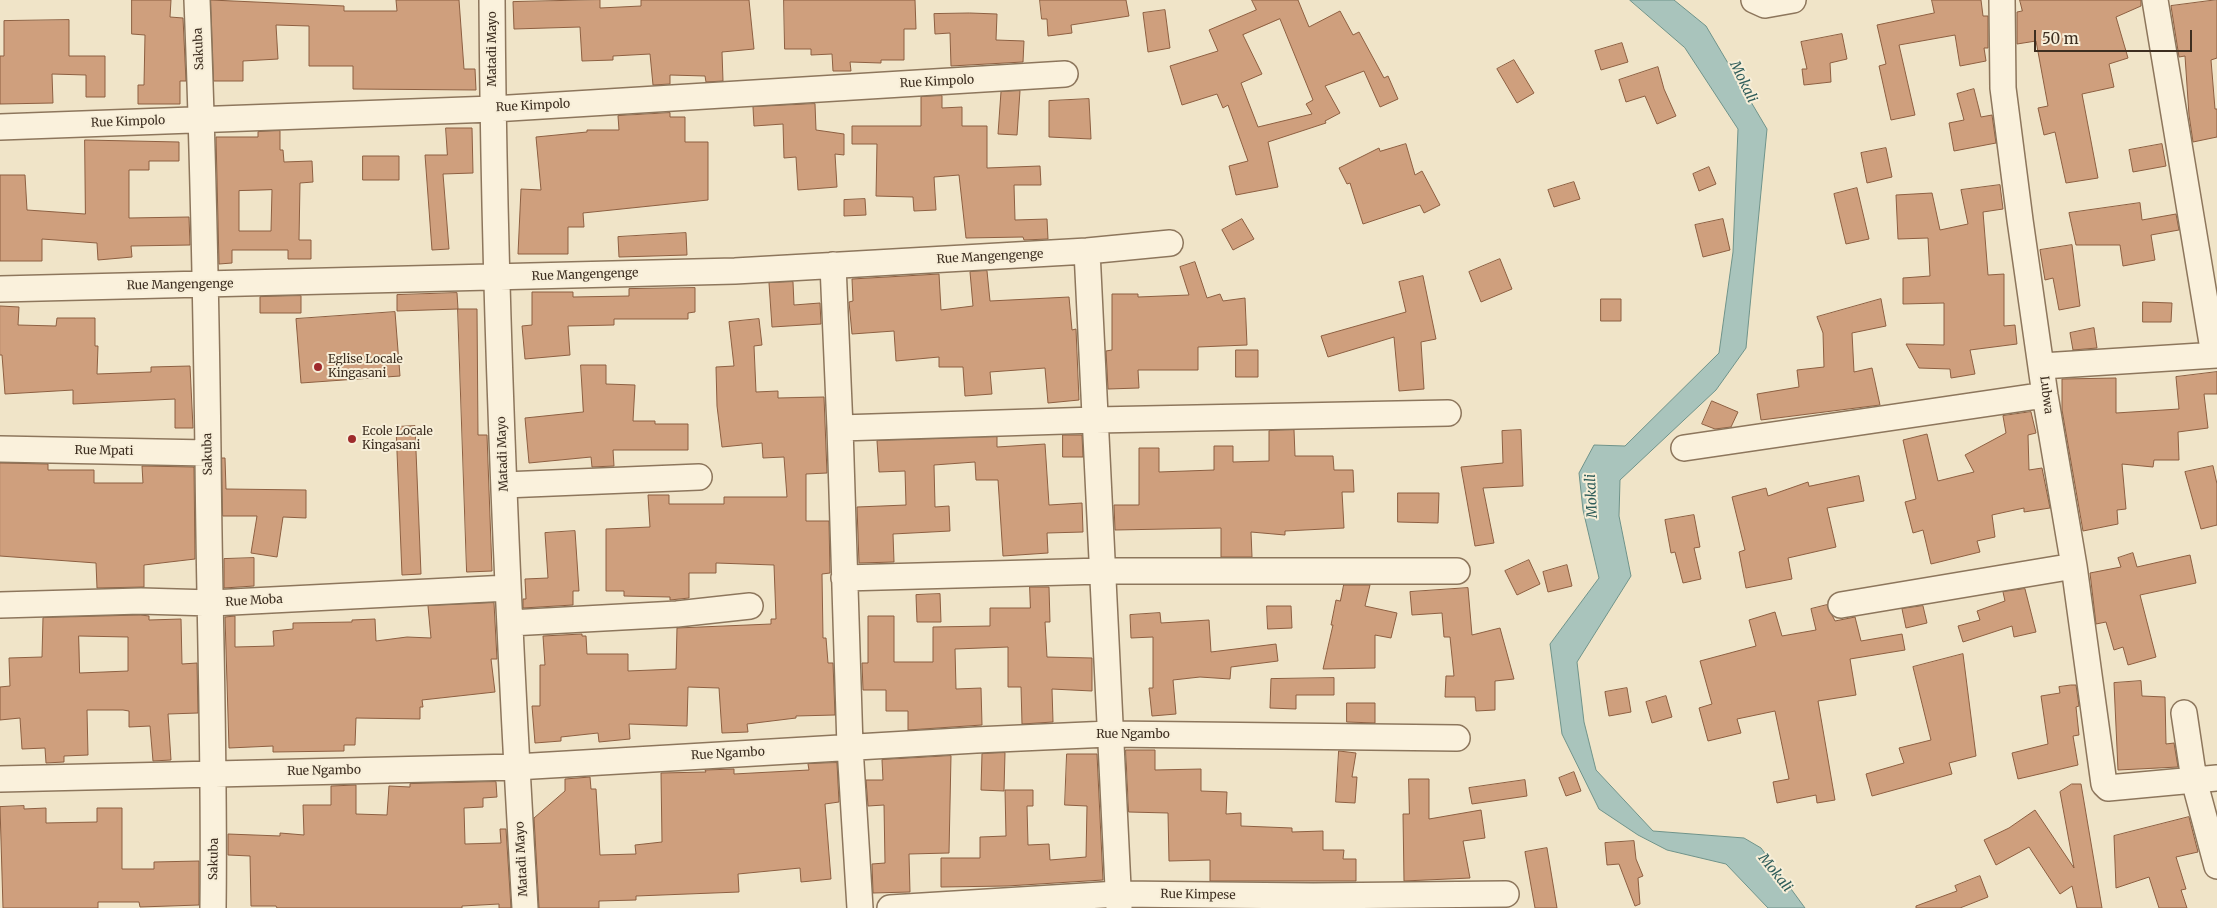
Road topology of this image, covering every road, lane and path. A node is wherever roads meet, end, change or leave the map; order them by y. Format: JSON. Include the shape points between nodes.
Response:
{"nodes":[{"id":1,"x":197,"y":0,"type":"edge"},
{"id":2,"x":492,"y":0,"type":"edge"},
{"id":3,"x":1754,"y":0,"type":"edge"},
{"id":4,"x":1793,"y":0,"type":"edge"},
{"id":5,"x":2002,"y":0,"type":"edge"},
{"id":6,"x":2155,"y":0,"type":"edge"},
{"id":7,"x":1065,"y":74,"type":"dead end"},
{"id":8,"x":493,"y":109,"type":"junction"},
{"id":9,"x":202,"y":118,"type":"junction"},
{"id":10,"x":0,"y":127,"type":"edge"},
{"id":11,"x":1170,"y":243,"type":"dead end"},
{"id":12,"x":1087,"y":251,"type":"junction"},
{"id":13,"x":834,"y":265,"type":"junction"},
{"id":14,"x":497,"y":278,"type":"junction"},
{"id":15,"x":207,"y":285,"type":"junction"},
{"id":16,"x":0,"y":289,"type":"edge"},
{"id":17,"x":2216,"y":355,"type":"edge"},
{"id":18,"x":2042,"y":366,"type":"junction"},
{"id":19,"x":2045,"y":395,"type":"junction"},
{"id":20,"x":1448,"y":413,"type":"dead end"},
{"id":21,"x":1096,"y":420,"type":"junction"},
{"id":22,"x":840,"y":428,"type":"junction"},
{"id":23,"x":1684,"y":448,"type":"dead end"},
{"id":24,"x":0,"y":450,"type":"edge"},
{"id":25,"x":208,"y":453,"type":"junction"},
{"id":26,"x":699,"y":477,"type":"dead end"},
{"id":27,"x":504,"y":485,"type":"junction"},
{"id":28,"x":2074,"y":566,"type":"junction"},
{"id":29,"x":1103,"y":570,"type":"junction"},
{"id":30,"x":1457,"y":571,"type":"dead end"},
{"id":31,"x":844,"y":578,"type":"junction"},
{"id":32,"x":508,"y":588,"type":"junction"},
{"id":33,"x":212,"y":603,"type":"junction"},
{"id":34,"x":0,"y":605,"type":"edge"},
{"id":35,"x":1841,"y":605,"type":"dead end"},
{"id":36,"x":750,"y":606,"type":"dead end"},
{"id":37,"x":510,"y":623,"type":"junction"},
{"id":38,"x":2184,"y":713,"type":"dead end"},
{"id":39,"x":1109,"y":734,"type":"junction"},
{"id":40,"x":1457,"y":738,"type":"dead end"},
{"id":41,"x":850,"y":747,"type":"junction"},
{"id":42,"x":516,"y":767,"type":"junction"},
{"id":43,"x":215,"y":774,"type":"junction"},
{"id":44,"x":0,"y":779,"type":"edge"},
{"id":45,"x":2206,"y":779,"type":"edge"},
{"id":46,"x":2217,"y":866,"type":"edge"},
{"id":47,"x":1506,"y":894,"type":"dead end"},
{"id":48,"x":1118,"y":901,"type":"edge"},
{"id":49,"x":213,"y":908,"type":"edge"},
{"id":50,"x":525,"y":908,"type":"edge"},
{"id":51,"x":860,"y":908,"type":"edge"},
{"id":52,"x":890,"y":908,"type":"edge"}],
"edges":[{"from":1,"to":9,"type":"street","name":"Sakuba"},
{"from":2,"to":8,"type":"street","name":"Matadi Mayo"},
{"from":3,"to":4,"type":"street","via":[[1765,5]]},
{"from":5,"to":18,"type":"street","name":"Lubwa","via":[[2003,88]]},
{"from":6,"to":17,"type":"street"},
{"from":7,"to":8,"type":"street","name":"Rue Kimpolo"},
{"from":8,"to":9,"type":"street","name":"Rue Kimpolo"},
{"from":8,"to":14,"type":"street","name":"Matadi Mayo"},
{"from":9,"to":10,"type":"street","name":"Rue Kimpolo"},
{"from":9,"to":15,"type":"street","name":"Sakuba"},
{"from":11,"to":12,"type":"street","name":"Rue Mangengenge"},
{"from":12,"to":13,"type":"street","name":"Rue Mangengenge"},
{"from":12,"to":21,"type":"street"},
{"from":13,"to":14,"type":"street","name":"Rue Mangengenge"},
{"from":13,"to":22,"type":"street"},
{"from":14,"to":15,"type":"street","name":"Rue Mangengenge"},
{"from":14,"to":27,"type":"street","name":"Matadi Mayo"},
{"from":15,"to":16,"type":"street","name":"Rue Mangengenge"},
{"from":15,"to":25,"type":"street","name":"Sakuba"},
{"from":17,"to":18,"type":"street"},
{"from":18,"to":19,"type":"street","name":"Lubwa"},
{"from":19,"to":23,"type":"street"},
{"from":19,"to":28,"type":"street","name":"Lubwa"},
{"from":20,"to":21,"type":"street"},
{"from":21,"to":22,"type":"street"},
{"from":21,"to":29,"type":"street"},
{"from":22,"to":31,"type":"street"},
{"from":24,"to":25,"type":"street","name":"Rue Mpati"},
{"from":25,"to":33,"type":"street","name":"Sakuba"},
{"from":26,"to":27,"type":"street"},
{"from":27,"to":32,"type":"street","name":"Matadi Mayo"},
{"from":28,"to":35,"type":"street"},
{"from":28,"to":45,"type":"street","name":"Lubwa","via":[[2104,784],[2108,788]]},
{"from":29,"to":30,"type":"street"},
{"from":29,"to":31,"type":"street"},
{"from":29,"to":39,"type":"street"},
{"from":31,"to":41,"type":"street"},
{"from":32,"to":33,"type":"street","name":"Rue Moba"},
{"from":32,"to":37,"type":"street","name":"Matadi Mayo"},
{"from":33,"to":34,"type":"street","name":"Rue Moba"},
{"from":33,"to":43,"type":"street","name":"Sakuba"},
{"from":36,"to":37,"type":"street","via":[[677,614]]},
{"from":37,"to":42,"type":"street","name":"Matadi Mayo"},
{"from":38,"to":45,"type":"street"},
{"from":39,"to":40,"type":"street","name":"Rue Ngambo"},
{"from":39,"to":41,"type":"street","name":"Rue Ngambo"},
{"from":39,"to":48,"type":"street"},
{"from":41,"to":42,"type":"street","name":"Rue Ngambo"},
{"from":41,"to":51,"type":"street"},
{"from":42,"to":43,"type":"street","name":"Rue Ngambo"},
{"from":42,"to":50,"type":"street","name":"Matadi Mayo"},
{"from":43,"to":44,"type":"street","name":"Rue Ngambo"},
{"from":43,"to":49,"type":"street","name":"Sakuba"},
{"from":45,"to":46,"type":"street"},
{"from":47,"to":48,"type":"street","name":"Rue Kimpese"},
{"from":48,"to":52,"type":"street","name":"Rue Kimpese"}]}
